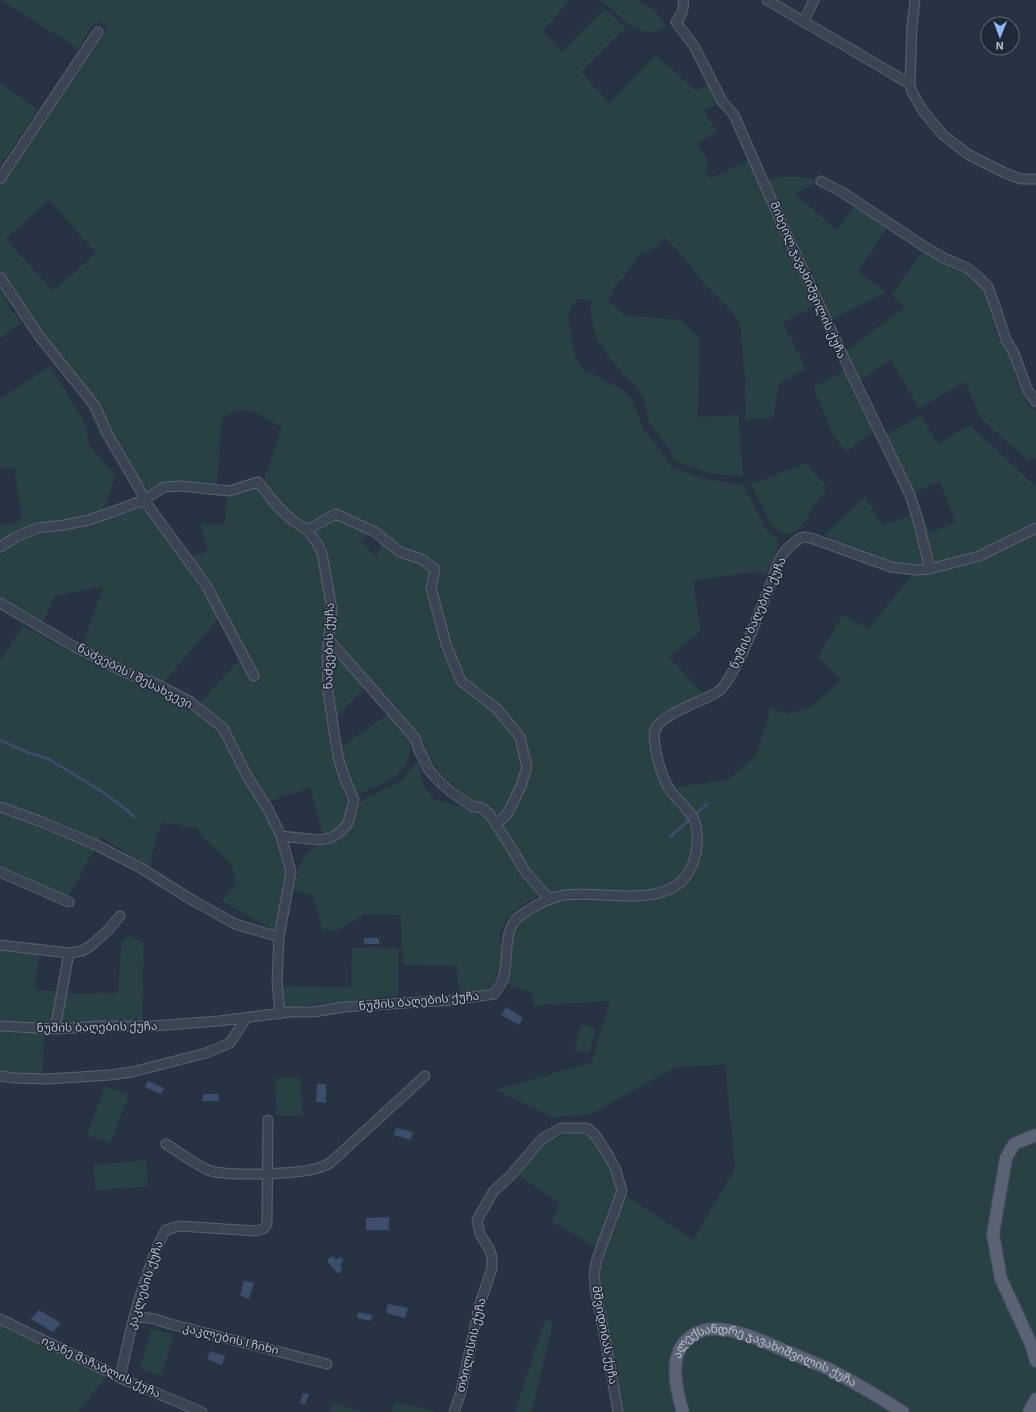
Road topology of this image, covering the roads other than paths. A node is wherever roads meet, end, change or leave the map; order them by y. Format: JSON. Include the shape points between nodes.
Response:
{"nodes":[{"id":1,"x":683,"y":0,"type":"edge"},
{"id":2,"x":767,"y":0,"type":"edge"},
{"id":3,"x":814,"y":0,"type":"edge"},
{"id":4,"x":915,"y":0,"type":"edge"},
{"id":5,"x":804,"y":21,"type":"junction"},
{"id":6,"x":98,"y":32,"type":"dead end"},
{"id":7,"x":910,"y":84,"type":"junction"},
{"id":8,"x":0,"y":179,"type":"edge"},
{"id":9,"x":1036,"y":180,"type":"edge"},
{"id":10,"x":821,"y":181,"type":"dead end"},
{"id":11,"x":0,"y":278,"type":"edge"},
{"id":12,"x":1036,"y":402,"type":"edge"},
{"id":13,"x":144,"y":500,"type":"junction"},
{"id":14,"x":1036,"y":528,"type":"edge"},
{"id":15,"x":307,"y":530,"type":"junction"},
{"id":16,"x":0,"y":547,"type":"edge"},
{"id":17,"x":930,"y":569,"type":"junction"},
{"id":18,"x":0,"y":603,"type":"edge"},
{"id":19,"x":329,"y":640,"type":"junction"},
{"id":20,"x":254,"y":676,"type":"dead end"},
{"id":21,"x":0,"y":807,"type":"edge"},
{"id":22,"x":496,"y":825,"type":"junction"},
{"id":23,"x":281,"y":836,"type":"junction"},
{"id":24,"x":0,"y":872,"type":"edge"},
{"id":25,"x":549,"y":899,"type":"junction"},
{"id":26,"x":69,"y":902,"type":"dead end"},
{"id":27,"x":120,"y":916,"type":"dead end"},
{"id":28,"x":279,"y":937,"type":"junction"},
{"id":29,"x":0,"y":945,"type":"edge"},
{"id":30,"x":69,"y":953,"type":"junction"},
{"id":31,"x":280,"y":1014,"type":"junction"},
{"id":32,"x":246,"y":1018,"type":"junction"},
{"id":33,"x":0,"y":1026,"type":"edge"},
{"id":34,"x":55,"y":1029,"type":"junction"},
{"id":35,"x":0,"y":1076,"type":"edge"},
{"id":36,"x":425,"y":1076,"type":"dead end"},
{"id":37,"x":268,"y":1120,"type":"dead end"},
{"id":38,"x":1036,"y":1135,"type":"edge"},
{"id":39,"x":166,"y":1144,"type":"dead end"},
{"id":40,"x":267,"y":1173,"type":"junction"},
{"id":41,"x":622,"y":1191,"type":"joint"},
{"id":42,"x":134,"y":1316,"type":"junction"},
{"id":43,"x":0,"y":1319,"type":"edge"},
{"id":44,"x":1036,"y":1361,"type":"edge"},
{"id":45,"x":327,"y":1364,"type":"dead end"},
{"id":46,"x":120,"y":1378,"type":"junction"},
{"id":47,"x":1036,"y":1399,"type":"edge"},
{"id":48,"x":202,"y":1412,"type":"edge"},
{"id":49,"x":454,"y":1412,"type":"edge"},
{"id":50,"x":618,"y":1412,"type":"edge"},
{"id":51,"x":684,"y":1412,"type":"edge"},
{"id":52,"x":903,"y":1412,"type":"edge"},
{"id":53,"x":1029,"y":1412,"type":"edge"}],
"edges":[{"from":1,"to":17,"type":"street","name":"მიხეილ ჯავახიშვილის ქუჩა","via":[[682,13],[676,22],[694,46],[722,101],[734,115],[852,375],[910,495]]},
{"from":2,"to":5,"type":"street"},
{"from":3,"to":5,"type":"street"},
{"from":4,"to":7,"type":"street"},
{"from":5,"to":7,"type":"street"},
{"from":6,"to":8,"type":"street"},
{"from":7,"to":9,"type":"street","via":[[923,111],[943,136],[969,154],[1005,173],[1021,179]]},
{"from":10,"to":12,"type":"street","via":[[925,247],[976,275],[988,288],[1006,340],[1013,351],[1028,391]]},
{"from":11,"to":13,"type":"street","via":[[39,336],[95,406]]},
{"from":13,"to":15,"type":"street","name":"ნაძვების ქუჩა","via":[[164,487],[229,490],[258,482],[278,507]]},
{"from":13,"to":16,"type":"street","name":"ნაძვების ქუჩა","via":[[89,520],[37,528]]},
{"from":13,"to":20,"type":"street","via":[[206,585]]},
{"from":14,"to":17,"type":"street","name":"ნუშის ბაღების ქუჩა","via":[[979,556]]},
{"from":15,"to":19,"type":"street","name":"ნაძვების ქუჩა","via":[[322,553],[332,610]]},
{"from":15,"to":22,"type":"street","via":[[336,514],[375,532],[400,552],[421,559],[435,569],[431,588],[446,644],[462,681],[497,709],[520,737],[527,767],[508,813]]},
{"from":17,"to":25,"type":"street","name":"ნუშის ბაღების ქუჩა","via":[[890,567],[814,539],[803,537],[793,544],[781,557],[750,637],[733,672],[720,690],[677,712],[660,723],[655,730],[657,755],[667,785],[693,817],[697,831],[693,864],[683,881],[665,891],[642,896],[589,894]]},
{"from":18,"to":23,"type":"street","name":"ნაძვების I შესახვევი","via":[[76,647],[189,701],[223,728]]},
{"from":19,"to":22,"type":"street","via":[[415,738],[429,770],[438,780],[472,806],[482,808]]},
{"from":19,"to":23,"type":"street","name":"ნაძვების ქუჩა","via":[[328,692],[338,757],[354,800],[352,811],[348,823],[330,838],[319,840]]},
{"from":21,"to":28,"type":"street","via":[[94,844],[141,868],[235,924]]},
{"from":22,"to":25,"type":"street","via":[[524,870]]},
{"from":23,"to":28,"type":"street","via":[[291,872]]},
{"from":24,"to":26,"type":"street"},
{"from":25,"to":31,"type":"street","name":"ნუშის ბაღების ქუჩა","via":[[534,906],[516,920],[508,936],[503,981],[494,994],[452,1000]]},
{"from":27,"to":30,"type":"street","via":[[92,944],[82,951]]},
{"from":28,"to":31,"type":"street","via":[[277,982]]},
{"from":29,"to":30,"type":"street"},
{"from":30,"to":34,"type":"street"},
{"from":31,"to":32,"type":"street","name":"ნუშის ბაღების ქუჩა"},
{"from":32,"to":34,"type":"street","name":"ნუშის ბაღების ქუჩა","via":[[153,1026]]},
{"from":32,"to":35,"type":"street","via":[[230,1044],[206,1053],[132,1072],[48,1079]]},
{"from":33,"to":34,"type":"street","name":"ნუშის ბაღების ქუჩა"},
{"from":36,"to":40,"type":"street","via":[[330,1164],[308,1170]]},
{"from":37,"to":40,"type":"street"},
{"from":38,"to":44,"type":"main road","via":[[1014,1144],[1006,1158],[993,1234],[1001,1279],[1031,1344]]},
{"from":39,"to":40,"type":"street","via":[[198,1165],[216,1172]]},
{"from":40,"to":42,"type":"street","name":"კაკლების ქუჩა","via":[[268,1212],[264,1228],[257,1231],[179,1226],[166,1230],[159,1240]]},
{"from":41,"to":49,"type":"street","name":"თბილისის ქუჩა","via":[[616,1170],[595,1135],[587,1128],[561,1128],[542,1139],[511,1176],[493,1192],[477,1220],[480,1234],[492,1257],[492,1268],[479,1307],[461,1392]]},
{"from":41,"to":50,"type":"street","name":"მშვიდობას ქუჩა","via":[[594,1274]]},
{"from":42,"to":45,"type":"street","name":"კაკლების I ჩიხი","via":[[155,1319]]},
{"from":42,"to":46,"type":"street","name":"კაკლების ქუჩა"},
{"from":43,"to":46,"type":"street","name":"ივანე მაჩაბლის ქუჩა"},
{"from":46,"to":48,"type":"street","name":"ივანე მაჩაბლის ქუჩა"},
{"from":47,"to":53,"type":"main road"},
{"from":51,"to":52,"type":"main road","name":"ალექსანდრე ჯავახიშვილის ქუჩა","via":[[679,1400],[675,1371],[677,1354],[684,1342],[696,1333],[713,1329],[753,1337],[830,1370]]}]}
